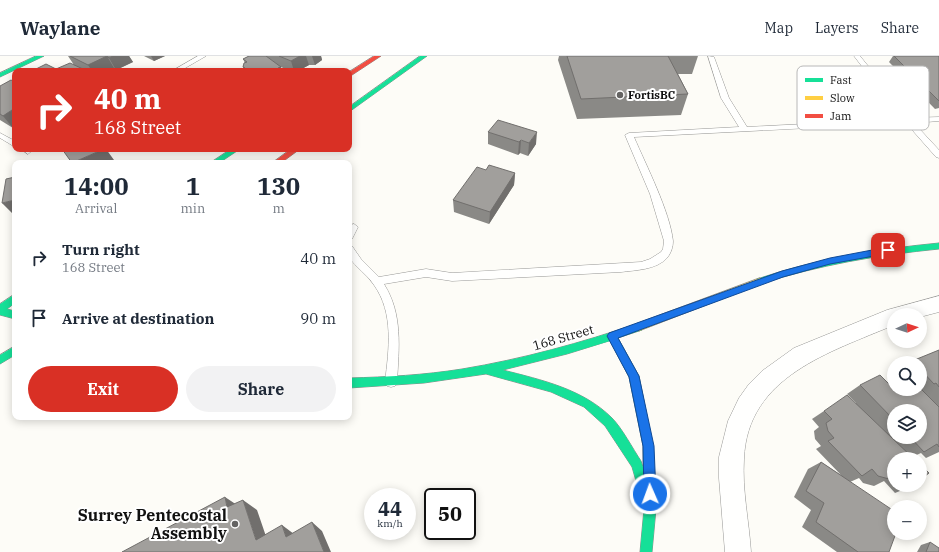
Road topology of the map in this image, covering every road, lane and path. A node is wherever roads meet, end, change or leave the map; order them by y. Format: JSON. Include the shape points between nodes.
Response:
{"nodes":[{"id":1,"x":41,"y":56,"type":"edge"},
{"id":2,"x":203,"y":56,"type":"edge"},
{"id":3,"x":378,"y":56,"type":"edge"},
{"id":4,"x":424,"y":56,"type":"edge"},
{"id":5,"x":858,"y":56,"type":"edge"},
{"id":6,"x":711,"y":57,"type":"dead end"},
{"id":7,"x":866,"y":66,"type":"edge"},
{"id":8,"x":15,"y":68,"type":"edge"},
{"id":9,"x":181,"y":68,"type":"edge"},
{"id":10,"x":12,"y":69,"type":"edge"},
{"id":11,"x":352,"y":73,"type":"edge"},
{"id":12,"x":0,"y":75,"type":"edge"},
{"id":13,"x":352,"y":108,"type":"edge"},
{"id":14,"x":939,"y":119,"type":"edge"},
{"id":15,"x":929,"y":120,"type":"edge"},
{"id":16,"x":797,"y":127,"type":"edge"},
{"id":17,"x":745,"y":130,"type":"junction"},
{"id":18,"x":916,"y":130,"type":"edge"},
{"id":19,"x":0,"y":136,"type":"edge"},
{"id":20,"x":12,"y":142,"type":"edge"},
{"id":21,"x":231,"y":152,"type":"edge"},
{"id":22,"x":292,"y":152,"type":"edge"},
{"id":23,"x":939,"y":156,"type":"edge"},
{"id":24,"x":219,"y":160,"type":"edge"},
{"id":25,"x":280,"y":160,"type":"edge"},
{"id":26,"x":354,"y":227,"type":"dead end"},
{"id":27,"x":352,"y":231,"type":"edge"},
{"id":28,"x":939,"y":246,"type":"edge"},
{"id":29,"x":352,"y":255,"type":"edge"},
{"id":30,"x":377,"y":281,"type":"junction"},
{"id":31,"x":12,"y":300,"type":"edge"},
{"id":32,"x":939,"y":304,"type":"edge"},
{"id":33,"x":924,"y":308,"type":"edge"},
{"id":34,"x":0,"y":310,"type":"edge"},
{"id":35,"x":12,"y":314,"type":"edge"},
{"id":36,"x":887,"y":319,"type":"edge"},
{"id":37,"x":612,"y":336,"type":"junction"},
{"id":38,"x":12,"y":352,"type":"edge"},
{"id":39,"x":0,"y":360,"type":"edge"},
{"id":40,"x":484,"y":370,"type":"junction"},
{"id":41,"x":391,"y":382,"type":"junction"},
{"id":42,"x":352,"y":383,"type":"edge"},
{"id":43,"x":650,"y":509,"type":"junction"},
{"id":44,"x":646,"y":552,"type":"edge"},
{"id":45,"x":738,"y":552,"type":"edge"}],
"edges":[{"from":1,"to":8,"type":"main road"},
{"from":2,"to":9,"type":"lane"},
{"from":3,"to":11,"type":"main road"},
{"from":4,"to":13,"type":"main road"},
{"from":5,"to":7,"type":"lane"},
{"from":6,"to":17,"type":"lane","via":[[726,98]]},
{"from":10,"to":12,"type":"main road"},
{"from":14,"to":15,"type":"lane"},
{"from":16,"to":17,"type":"lane"},
{"from":17,"to":30,"type":"lane","via":[[629,135],[669,239],[668,248],[651,263],[621,268],[452,277],[426,274]]},
{"from":18,"to":23,"type":"lane"},
{"from":19,"to":20,"type":"lane"},
{"from":21,"to":24,"type":"main road"},
{"from":22,"to":25,"type":"main road"},
{"from":26,"to":27,"type":"lane"},
{"from":28,"to":37,"type":"main road","name":"168 Street","via":[[868,254],[782,274]]},
{"from":29,"to":30,"type":"lane"},
{"from":30,"to":41,"type":"lane","via":[[387,298],[392,315],[394,332]]},
{"from":31,"to":34,"type":"main road"},
{"from":32,"to":33,"type":"street"},
{"from":34,"to":35,"type":"main road"},
{"from":36,"to":45,"type":"street","via":[[802,355],[778,371],[756,391],[738,426],[732,464]]},
{"from":37,"to":40,"type":"main road","name":"168 Street","via":[[567,351]]},
{"from":37,"to":43,"type":"main road","via":[[634,376],[648,446]]},
{"from":38,"to":39,"type":"main road"},
{"from":40,"to":41,"type":"main road","name":"168 Street","via":[[440,378]]},
{"from":40,"to":43,"type":"main road","via":[[554,388],[588,404],[609,422],[637,465]]},
{"from":41,"to":42,"type":"main road","name":"168 Street"},
{"from":43,"to":44,"type":"main road"}]}
